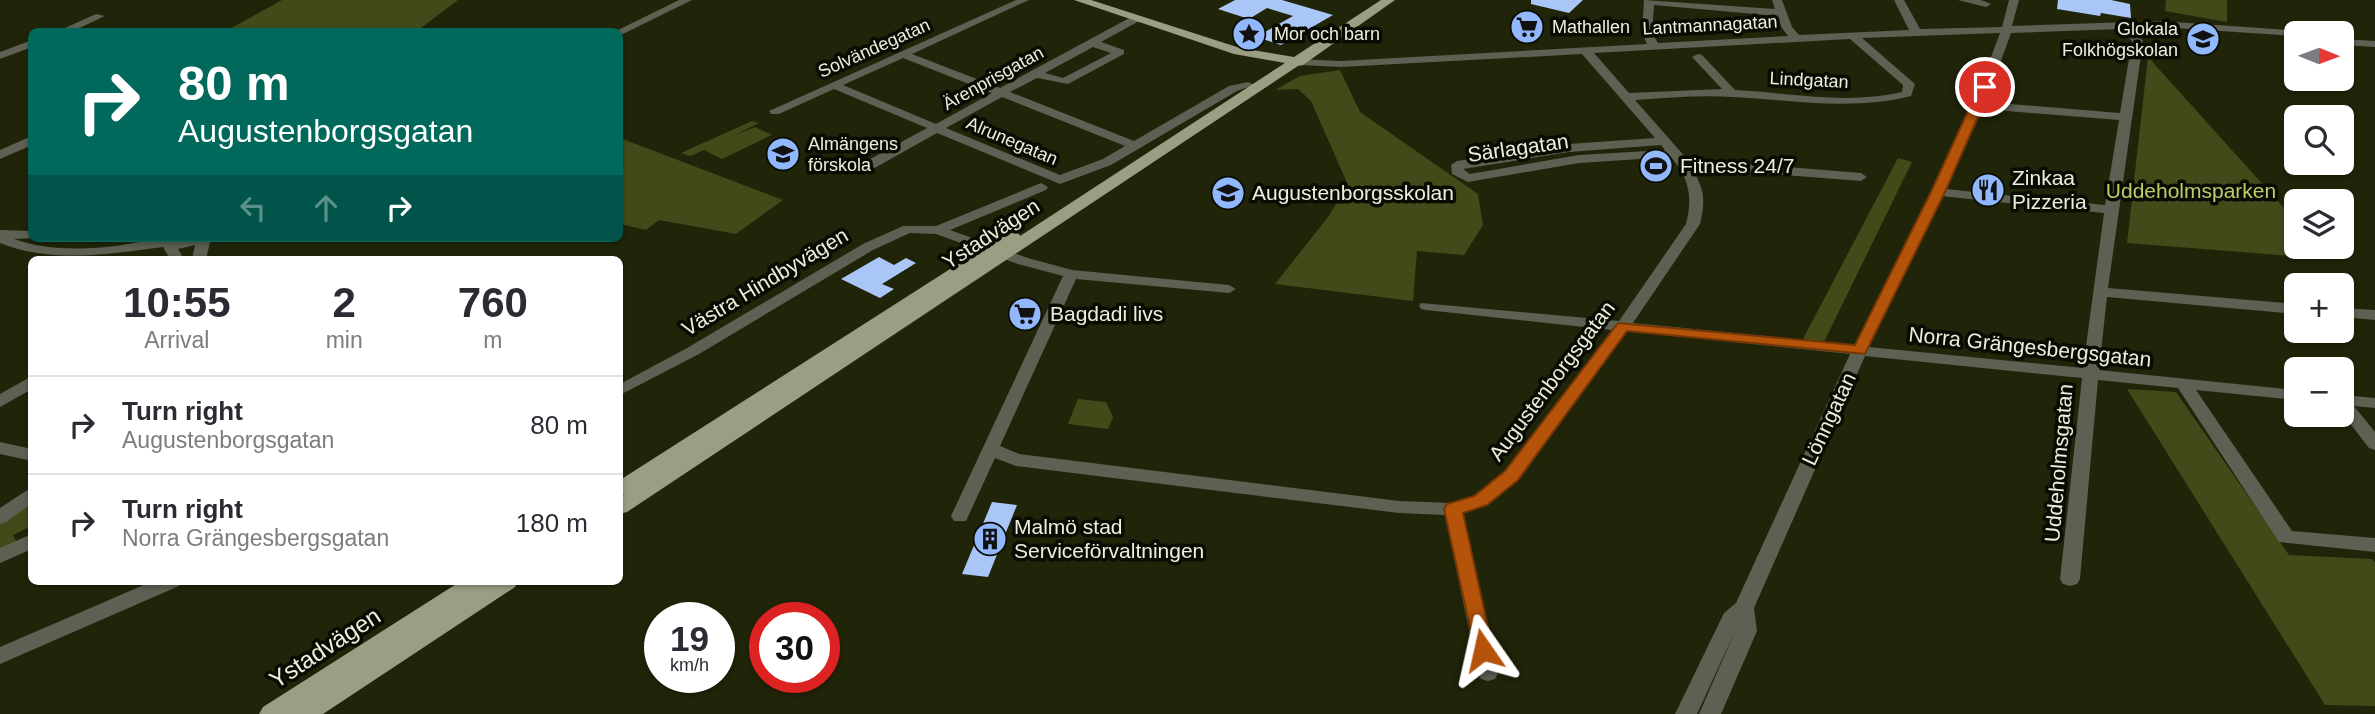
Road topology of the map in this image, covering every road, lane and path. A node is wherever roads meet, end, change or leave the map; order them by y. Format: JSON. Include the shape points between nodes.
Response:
{"nodes":[{"id":1,"x":687,"y":0,"type":"edge"},
{"id":2,"x":1024,"y":0,"type":"edge"},
{"id":3,"x":1080,"y":0,"type":"edge"},
{"id":4,"x":1374,"y":0,"type":"edge"},
{"id":5,"x":1389,"y":0,"type":"edge"},
{"id":6,"x":1777,"y":0,"type":"edge"},
{"id":7,"x":1899,"y":0,"type":"edge"},
{"id":8,"x":1963,"y":0,"type":"edge"},
{"id":9,"x":2014,"y":0,"type":"edge"},
{"id":10,"x":1649,"y":1,"type":"edge"},
{"id":11,"x":1986,"y":4,"type":"dead end"},
{"id":12,"x":1781,"y":13,"type":"junction"},
{"id":13,"x":100,"y":16,"type":"dead end"},
{"id":14,"x":1137,"y":18,"type":"junction"},
{"id":15,"x":2124,"y":26,"type":"junction"},
{"id":16,"x":71,"y":28,"type":"edge"},
{"id":17,"x":2007,"y":29,"type":"junction"},
{"id":18,"x":623,"y":30,"type":"edge"},
{"id":19,"x":1916,"y":32,"type":"junction"},
{"id":20,"x":2284,"y":32,"type":"edge"},
{"id":21,"x":1852,"y":35,"type":"junction"},
{"id":22,"x":2354,"y":37,"type":"edge"},
{"id":23,"x":1796,"y":38,"type":"junction"},
{"id":24,"x":2284,"y":38,"type":"edge"},
{"id":25,"x":2375,"y":38,"type":"edge"},
{"id":26,"x":1093,"y":43,"type":"junction"},
{"id":27,"x":2354,"y":43,"type":"edge"},
{"id":28,"x":2375,"y":44,"type":"edge"},
{"id":29,"x":28,"y":45,"type":"edge"},
{"id":30,"x":1654,"y":46,"type":"junction"},
{"id":31,"x":1584,"y":49,"type":"junction"},
{"id":32,"x":903,"y":54,"type":"junction"},
{"id":33,"x":0,"y":56,"type":"edge"},
{"id":34,"x":1698,"y":57,"type":"dead end"},
{"id":35,"x":1292,"y":61,"type":"junction"},
{"id":36,"x":1037,"y":74,"type":"junction"},
{"id":37,"x":834,"y":85,"type":"junction"},
{"id":38,"x":1248,"y":85,"type":"junction"},
{"id":39,"x":1002,"y":93,"type":"junction"},
{"id":40,"x":1732,"y":93,"type":"junction"},
{"id":41,"x":1625,"y":96,"type":"junction"},
{"id":42,"x":1979,"y":105,"type":"junction"},
{"id":43,"x":775,"y":111,"type":"dead end"},
{"id":44,"x":2124,"y":117,"type":"junction"},
{"id":45,"x":937,"y":128,"type":"junction"},
{"id":46,"x":1663,"y":141,"type":"junction"},
{"id":47,"x":28,"y":143,"type":"edge"},
{"id":48,"x":1136,"y":146,"type":"junction"},
{"id":49,"x":0,"y":155,"type":"edge"},
{"id":50,"x":1678,"y":158,"type":"junction"},
{"id":51,"x":866,"y":167,"type":"dead end"},
{"id":52,"x":1861,"y":177,"type":"dead end"},
{"id":53,"x":1060,"y":180,"type":"joint"},
{"id":54,"x":1041,"y":187,"type":"dead end"},
{"id":55,"x":1938,"y":192,"type":"junction"},
{"id":56,"x":2111,"y":210,"type":"junction"},
{"id":57,"x":938,"y":230,"type":"junction"},
{"id":58,"x":28,"y":235,"type":"edge"},
{"id":59,"x":0,"y":236,"type":"edge"},
{"id":60,"x":166,"y":242,"type":"edge"},
{"id":61,"x":190,"y":242,"type":"edge"},
{"id":62,"x":997,"y":251,"type":"junction"},
{"id":63,"x":1071,"y":274,"type":"junction"},
{"id":64,"x":1229,"y":289,"type":"dead end"},
{"id":65,"x":2101,"y":292,"type":"junction"},
{"id":66,"x":1426,"y":306,"type":"dead end"},
{"id":67,"x":2284,"y":308,"type":"edge"},
{"id":68,"x":2354,"y":314,"type":"edge"},
{"id":69,"x":2375,"y":316,"type":"edge"},
{"id":70,"x":1623,"y":326,"type":"junction"},
{"id":71,"x":1860,"y":351,"type":"junction"},
{"id":72,"x":2088,"y":375,"type":"junction"},
{"id":73,"x":2183,"y":383,"type":"junction"},
{"id":74,"x":28,"y":384,"type":"edge"},
{"id":75,"x":623,"y":388,"type":"edge"},
{"id":76,"x":2284,"y":394,"type":"edge"},
{"id":77,"x":0,"y":402,"type":"edge"},
{"id":78,"x":2354,"y":402,"type":"edge"},
{"id":79,"x":2375,"y":403,"type":"edge"},
{"id":80,"x":2354,"y":417,"type":"edge"},
{"id":81,"x":2375,"y":444,"type":"edge"},
{"id":82,"x":0,"y":448,"type":"edge"},
{"id":83,"x":991,"y":449,"type":"junction"},
{"id":84,"x":28,"y":454,"type":"edge"},
{"id":85,"x":623,"y":487,"type":"edge"},
{"id":86,"x":28,"y":496,"type":"edge"},
{"id":87,"x":623,"y":505,"type":"edge"},
{"id":88,"x":1453,"y":509,"type":"junction"},
{"id":89,"x":960,"y":516,"type":"dead end"},
{"id":90,"x":0,"y":517,"type":"edge"},
{"id":91,"x":28,"y":543,"type":"edge"},
{"id":92,"x":2375,"y":545,"type":"edge"},
{"id":93,"x":0,"y":556,"type":"edge"},
{"id":94,"x":2070,"y":579,"type":"dead end"},
{"id":95,"x":163,"y":585,"type":"edge"},
{"id":96,"x":471,"y":585,"type":"edge"},
{"id":97,"x":501,"y":585,"type":"edge"},
{"id":98,"x":1744,"y":608,"type":"junction"},
{"id":99,"x":0,"y":656,"type":"edge"},
{"id":100,"x":1488,"y":673,"type":"dead end"},
{"id":101,"x":271,"y":714,"type":"edge"},
{"id":102,"x":304,"y":714,"type":"edge"},
{"id":103,"x":1686,"y":714,"type":"edge"},
{"id":104,"x":1710,"y":714,"type":"edge"}],
"edges":[{"from":1,"to":18,"type":"street"},
{"from":2,"to":32,"type":"street","name":"Solvändegatan"},
{"from":3,"to":14,"type":"main road"},
{"from":4,"to":35,"type":"main road","name":"Ystadvägen"},
{"from":5,"to":35,"type":"main road","name":"Ystadvägen"},
{"from":6,"to":12,"type":"street"},
{"from":7,"to":19,"type":"street"},
{"from":8,"to":11,"type":"street"},
{"from":9,"to":17,"type":"street","name":"Lönngatan"},
{"from":10,"to":12,"type":"street"},
{"from":10,"to":30,"type":"street","via":[[1647,33]]},
{"from":12,"to":23,"type":"street"},
{"from":13,"to":16,"type":"street"},
{"from":14,"to":26,"type":"street","name":"Ärenprisgatan"},
{"from":14,"to":35,"type":"main road","via":[[1238,51]]},
{"from":15,"to":17,"type":"street","name":"Lantmannagatan"},
{"from":15,"to":20,"type":"street","name":"Lantmannagatan"},
{"from":15,"to":24,"type":"street","name":"Lantmannagatan"},
{"from":15,"to":44,"type":"street","name":"Uddeholmsgatan","via":[[2138,41]]},
{"from":17,"to":19,"type":"street","name":"Lantmannagatan"},
{"from":17,"to":42,"type":"street","name":"Lönngatan"},
{"from":19,"to":21,"type":"street","name":"Lantmannagatan"},
{"from":21,"to":23,"type":"street","name":"Lantmannagatan"},
{"from":21,"to":40,"type":"street","name":"Lindgatan","via":[[1909,84],[1907,94],[1837,101]]},
{"from":22,"to":25,"type":"street"},
{"from":23,"to":30,"type":"street","name":"Lantmannagatan"},
{"from":26,"to":36,"type":"street","name":"Ärenprisgatan"},
{"from":26,"to":36,"type":"street","via":[[1120,52],[1064,82]]},
{"from":27,"to":28,"type":"street"},
{"from":29,"to":33,"type":"street"},
{"from":30,"to":31,"type":"street","name":"Lantmannagatan"},
{"from":31,"to":35,"type":"street","name":"Lantmannagatan","via":[[1340,64]]},
{"from":31,"to":41,"type":"street","name":"Augustenborgsgatan"},
{"from":32,"to":37,"type":"street","name":"Solvändegatan"},
{"from":32,"to":39,"type":"street"},
{"from":34,"to":40,"type":"street"},
{"from":35,"to":38,"type":"main road","name":"Ystadvägen"},
{"from":35,"to":62,"type":"main road","name":"Ystadvägen"},
{"from":36,"to":39,"type":"street","name":"Ärenprisgatan"},
{"from":37,"to":43,"type":"street","name":"Solvändegatan"},
{"from":37,"to":45,"type":"street","name":"Alrunegatan"},
{"from":38,"to":48,"type":"street","name":"Ystadvägen","via":[[1233,88]]},
{"from":38,"to":62,"type":"main road","name":"Ystadvägen"},
{"from":39,"to":45,"type":"street","name":"Ärenprisgatan"},
{"from":39,"to":48,"type":"street"},
{"from":40,"to":41,"type":"street","name":"Lindgatan"},
{"from":41,"to":46,"type":"street","name":"Augustenborgsgatan"},
{"from":42,"to":44,"type":"street"},
{"from":42,"to":55,"type":"street","name":"Lönngatan"},
{"from":44,"to":56,"type":"street","name":"Uddeholmsgatan"},
{"from":45,"to":51,"type":"street","name":"Ärenprisgatan"},
{"from":45,"to":53,"type":"street","name":"Alrunegatan"},
{"from":46,"to":50,"type":"street","name":"Augustenborgsgatan"},
{"from":46,"to":50,"type":"street","name":"Särlagatan","via":[[1530,153],[1457,165],[1457,171],[1468,178],[1579,159]]},
{"from":47,"to":49,"type":"street"},
{"from":48,"to":53,"type":"street","name":"Ystadvägen"},
{"from":50,"to":52,"type":"street","name":"Särlagatan"},
{"from":50,"to":70,"type":"street","name":"Augustenborgsgatan","via":[[1697,189],[1698,208],[1693,223]]},
{"from":54,"to":57,"type":"street","name":"Västra Hindbyvägen"},
{"from":55,"to":56,"type":"street"},
{"from":55,"to":71,"type":"street","name":"Lönngatan"},
{"from":56,"to":65,"type":"street","name":"Uddeholmsgatan"},
{"from":57,"to":62,"type":"street","name":"Västra Hindbyvägen"},
{"from":57,"to":75,"type":"street","name":"Västra Hindbyvägen","via":[[908,229],[877,243]]},
{"from":58,"to":59,"type":"street"},
{"from":59,"to":60,"type":"street","via":[[37,249]]},
{"from":60,"to":61,"type":"street"},
{"from":62,"to":63,"type":"street","name":"Västra Hindbyvägen"},
{"from":62,"to":85,"type":"main road","name":"Ystadvägen"},
{"from":62,"to":87,"type":"main road","name":"Ystadvägen"},
{"from":63,"to":64,"type":"street","name":"Västra Hindbyvägen"},
{"from":63,"to":83,"type":"street"},
{"from":65,"to":67,"type":"street"},
{"from":65,"to":72,"type":"street","name":"Uddeholmsgatan"},
{"from":66,"to":70,"type":"street","name":"Norra Grängesbergsgatan"},
{"from":68,"to":69,"type":"street"},
{"from":70,"to":71,"type":"street","name":"Norra Grängesbergsgatan"},
{"from":70,"to":88,"type":"street","name":"Augustenborgsgatan","via":[[1512,475],[1480,500]]},
{"from":71,"to":72,"type":"street","name":"Norra Grängesbergsgatan"},
{"from":71,"to":98,"type":"street","name":"Lönngatan"},
{"from":72,"to":73,"type":"street","name":"Norra Grängesbergsgatan"},
{"from":72,"to":94,"type":"street","name":"Uddeholmsgatan"},
{"from":73,"to":76,"type":"street","name":"Norra Grängesbergsgatan"},
{"from":73,"to":92,"type":"street","via":[[2286,537]]},
{"from":74,"to":77,"type":"street"},
{"from":78,"to":79,"type":"street"},
{"from":80,"to":81,"type":"street"},
{"from":82,"to":84,"type":"street"},
{"from":83,"to":88,"type":"street","name":"Augustenborgsgatan","via":[[1016,460],[1399,508]]},
{"from":83,"to":89,"type":"street"},
{"from":86,"to":90,"type":"street"},
{"from":88,"to":100,"type":"street"},
{"from":91,"to":93,"type":"street"},
{"from":95,"to":99,"type":"street"},
{"from":96,"to":101,"type":"main road","name":"Ystadvägen"},
{"from":97,"to":102,"type":"main road","name":"Ystadvägen"},
{"from":98,"to":103,"type":"street","name":"Lönngatan","via":[[1731,618]]},
{"from":98,"to":104,"type":"street","name":"Lönngatan","via":[[1747,631]]}]}
